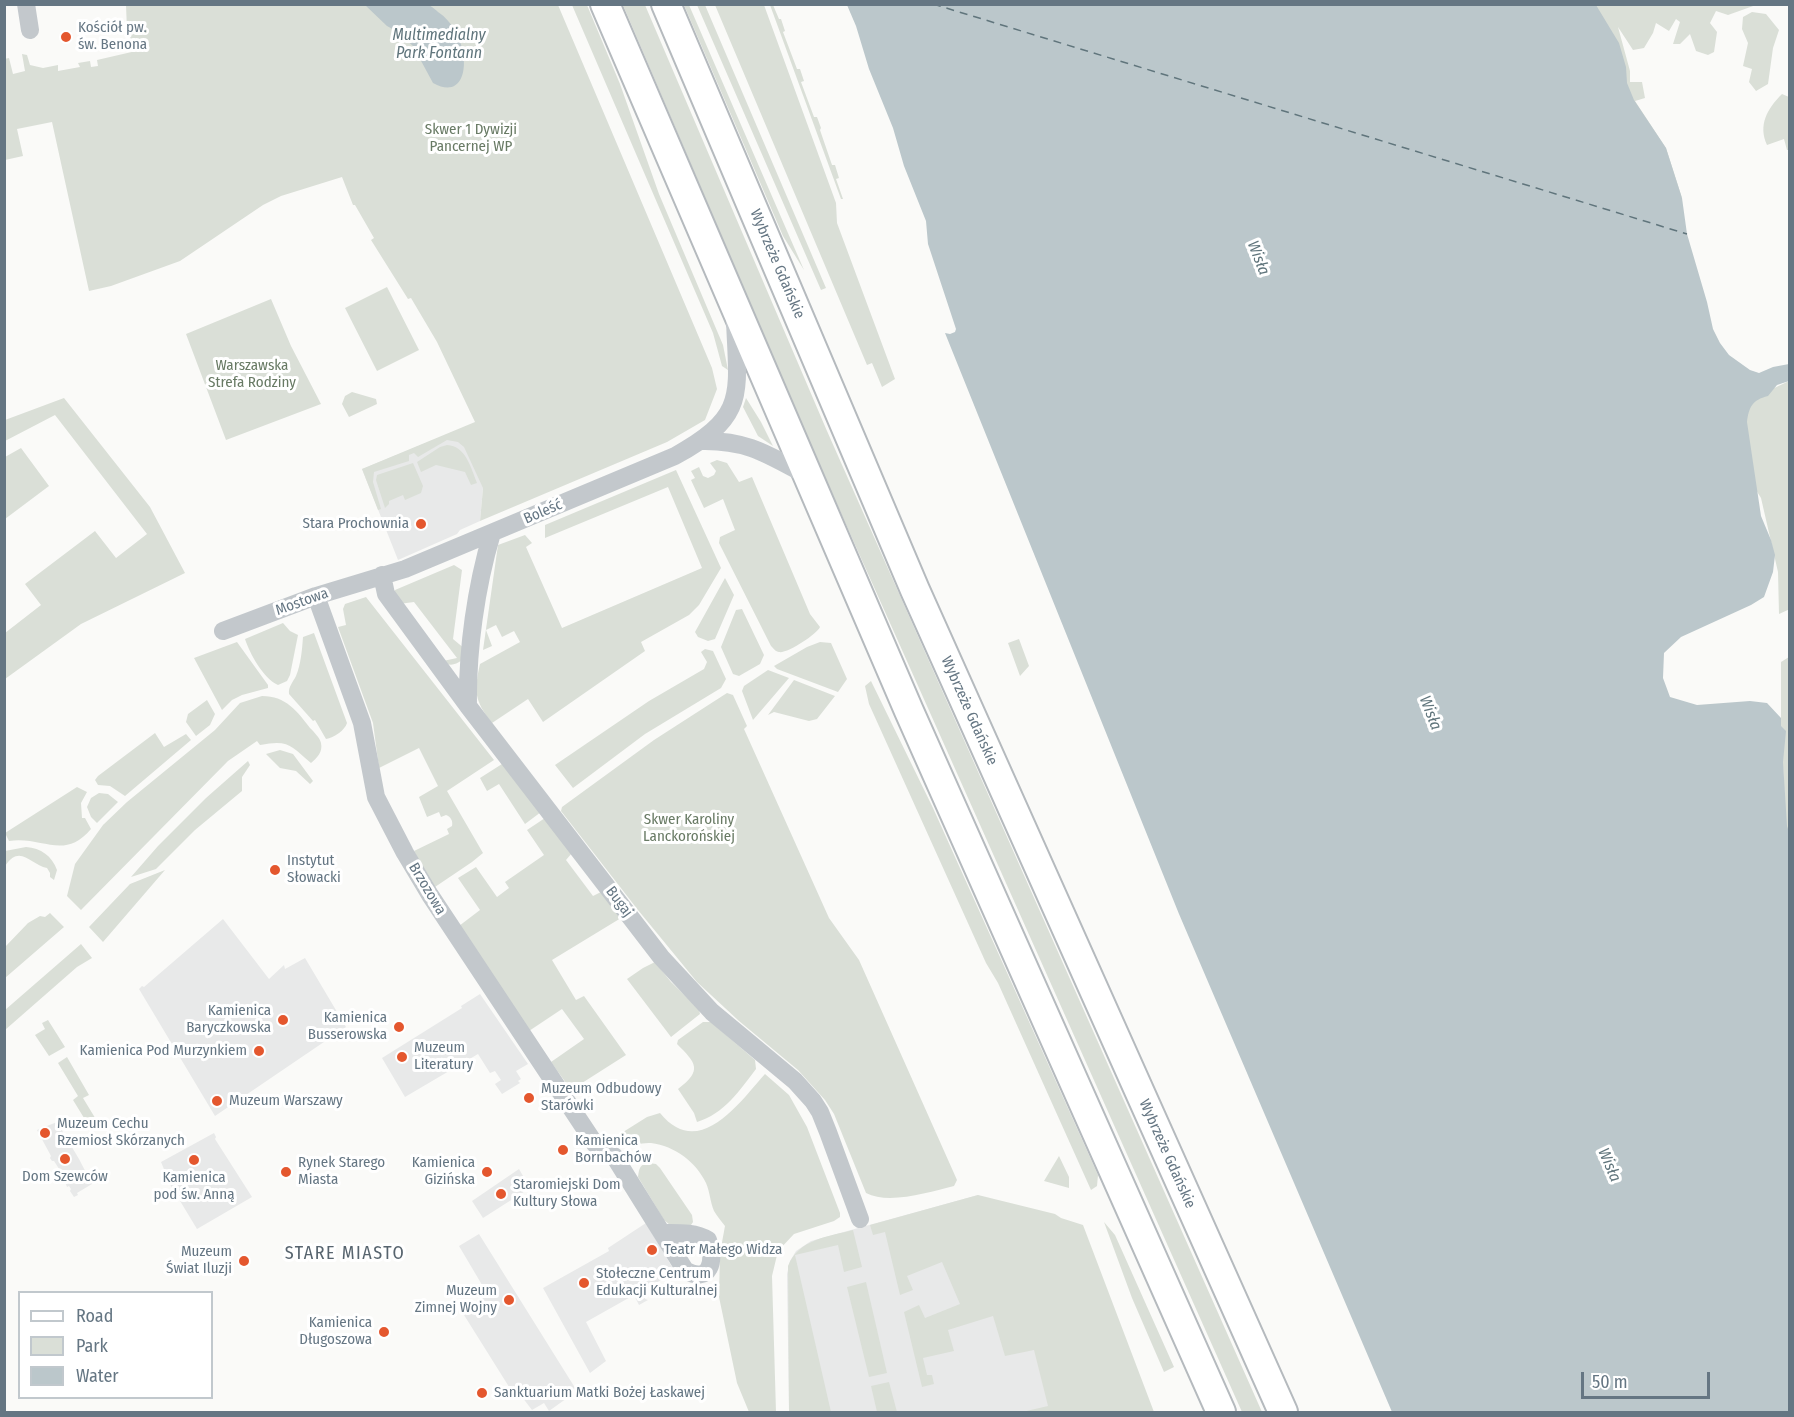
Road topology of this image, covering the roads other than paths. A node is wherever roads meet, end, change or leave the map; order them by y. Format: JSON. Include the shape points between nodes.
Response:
{"nodes":[{"id":1,"x":26,"y":4,"type":"edge"},
{"id":2,"x":605,"y":4,"type":"edge"},
{"id":3,"x":666,"y":4,"type":"edge"},
{"id":4,"x":30,"y":30,"type":"dead end"},
{"id":5,"x":734,"y":307,"type":"junction"},
{"id":6,"x":701,"y":441,"type":"junction"},
{"id":7,"x":806,"y":475,"type":"junction"},
{"id":8,"x":492,"y":533,"type":"junction"},
{"id":9,"x":382,"y":575,"type":"junction"},
{"id":10,"x":316,"y":596,"type":"junction"},
{"id":11,"x":223,"y":631,"type":"dead end"},
{"id":12,"x":468,"y":706,"type":"junction"},
{"id":13,"x":860,"y":1219,"type":"dead end"},
{"id":14,"x":663,"y":1233,"type":"dead end"},
{"id":15,"x":1221,"y":1413,"type":"edge"},
{"id":16,"x":1283,"y":1413,"type":"edge"}],
"edges":[{"from":1,"to":4,"type":"street"},
{"from":2,"to":5,"type":"main road"},
{"from":3,"to":16,"type":"main road","name":"Wybrzeże Gdańskie","via":[[915,590]]},
{"from":5,"to":6,"type":"street","name":"Boleść","via":[[738,388],[729,413]]},
{"from":5,"to":7,"type":"main road"},
{"from":6,"to":7,"type":"street","via":[[744,444]]},
{"from":6,"to":8,"type":"street","name":"Boleść","via":[[675,456]]},
{"from":7,"to":15,"type":"main road"},
{"from":8,"to":9,"type":"street","name":"Boleść"},
{"from":8,"to":12,"type":"street","via":[[480,582]]},
{"from":9,"to":10,"type":"street","name":"Mostowa"},
{"from":9,"to":12,"type":"street","name":"Bugaj","via":[[386,594]]},
{"from":10,"to":11,"type":"street","name":"Mostowa"},
{"from":10,"to":14,"type":"street","name":"Brzozowa","via":[[362,723],[376,797],[405,853],[594,1144],[614,1156]]},
{"from":12,"to":13,"type":"street","name":"Bugaj","via":[[667,964],[712,1012],[795,1081],[813,1101]]}]}
